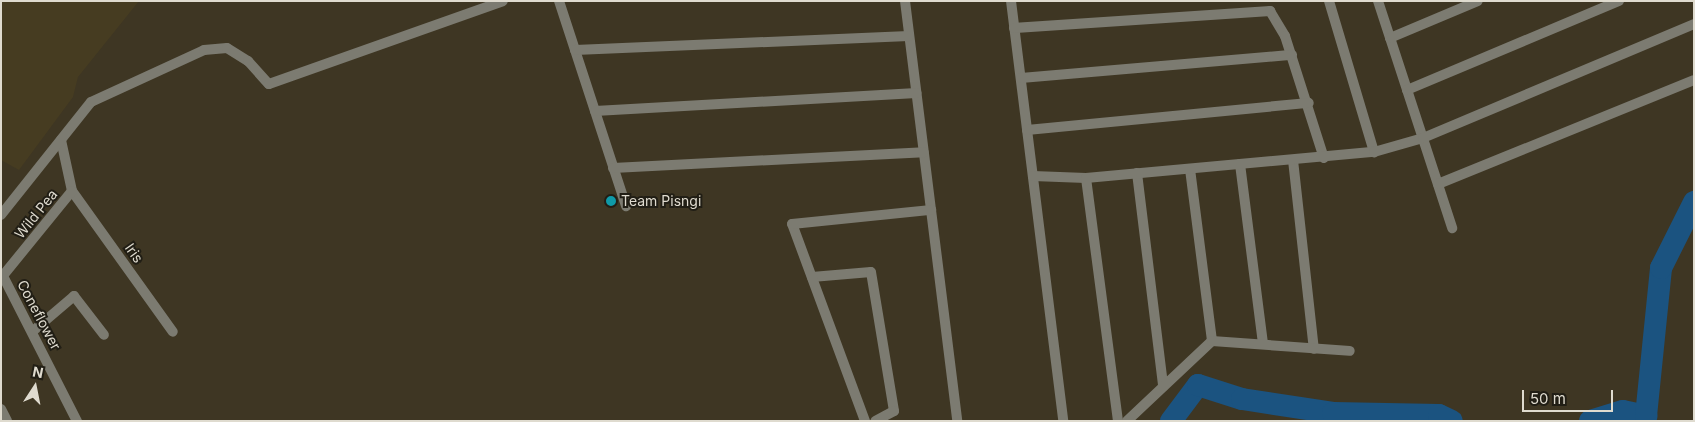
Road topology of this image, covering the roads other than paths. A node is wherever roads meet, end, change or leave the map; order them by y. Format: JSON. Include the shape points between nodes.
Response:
{"nodes":[{"id":1,"x":503,"y":1,"type":"edge"},
{"id":2,"x":559,"y":1,"type":"edge"},
{"id":3,"x":905,"y":1,"type":"edge"},
{"id":4,"x":1011,"y":1,"type":"edge"},
{"id":5,"x":1329,"y":1,"type":"edge"},
{"id":6,"x":1378,"y":1,"type":"edge"},
{"id":7,"x":1478,"y":1,"type":"edge"},
{"id":8,"x":1618,"y":1,"type":"edge"},
{"id":9,"x":1694,"y":24,"type":"edge"},
{"id":10,"x":1014,"y":28,"type":"junction"},
{"id":11,"x":909,"y":36,"type":"junction"},
{"id":12,"x":1390,"y":38,"type":"junction"},
{"id":13,"x":575,"y":50,"type":"junction"},
{"id":14,"x":1292,"y":55,"type":"junction"},
{"id":15,"x":1020,"y":78,"type":"junction"},
{"id":16,"x":1694,"y":80,"type":"edge"},
{"id":17,"x":1407,"y":90,"type":"junction"},
{"id":18,"x":916,"y":93,"type":"junction"},
{"id":19,"x":1309,"y":103,"type":"junction"},
{"id":20,"x":595,"y":111,"type":"junction"},
{"id":21,"x":1027,"y":130,"type":"junction"},
{"id":22,"x":1423,"y":138,"type":"junction"},
{"id":23,"x":61,"y":140,"type":"junction"},
{"id":24,"x":924,"y":152,"type":"junction"},
{"id":25,"x":1374,"y":152,"type":"junction"},
{"id":26,"x":1324,"y":158,"type":"junction"},
{"id":27,"x":1293,"y":160,"type":"junction"},
{"id":28,"x":1240,"y":164,"type":"junction"},
{"id":29,"x":613,"y":168,"type":"junction"},
{"id":30,"x":1190,"y":168,"type":"junction"},
{"id":31,"x":1137,"y":173,"type":"junction"},
{"id":32,"x":1032,"y":176,"type":"junction"},
{"id":33,"x":1086,"y":178,"type":"junction"},
{"id":34,"x":1438,"y":184,"type":"junction"},
{"id":35,"x":72,"y":191,"type":"junction"},
{"id":36,"x":626,"y":206,"type":"dead end"},
{"id":37,"x":931,"y":210,"type":"junction"},
{"id":38,"x":1,"y":215,"type":"edge"},
{"id":39,"x":1452,"y":228,"type":"dead end"},
{"id":40,"x":2,"y":277,"type":"edge"},
{"id":41,"x":812,"y":277,"type":"junction"},
{"id":42,"x":33,"y":330,"type":"junction"},
{"id":43,"x":173,"y":332,"type":"dead end"},
{"id":44,"x":104,"y":335,"type":"dead end"},
{"id":45,"x":1212,"y":340,"type":"junction"},
{"id":46,"x":1263,"y":344,"type":"junction"},
{"id":47,"x":1314,"y":349,"type":"junction"},
{"id":48,"x":1350,"y":351,"type":"dead end"},
{"id":49,"x":1163,"y":386,"type":"junction"},
{"id":50,"x":1,"y":409,"type":"edge"},
{"id":51,"x":7,"y":421,"type":"edge"},
{"id":52,"x":77,"y":421,"type":"edge"},
{"id":53,"x":865,"y":421,"type":"edge"},
{"id":54,"x":875,"y":421,"type":"edge"},
{"id":55,"x":957,"y":421,"type":"edge"},
{"id":56,"x":1063,"y":421,"type":"edge"},
{"id":57,"x":1118,"y":421,"type":"edge"},
{"id":58,"x":1128,"y":421,"type":"edge"}],
"edges":[{"from":1,"to":23,"type":"street","via":[[269,84],[248,61],[227,48],[204,50],[91,102]]},
{"from":2,"to":13,"type":"street"},
{"from":3,"to":11,"type":"street"},
{"from":4,"to":10,"type":"street"},
{"from":5,"to":25,"type":"street"},
{"from":6,"to":12,"type":"street"},
{"from":7,"to":12,"type":"street"},
{"from":8,"to":17,"type":"street"},
{"from":9,"to":22,"type":"street"},
{"from":10,"to":14,"type":"street","via":[[1270,11]]},
{"from":10,"to":15,"type":"street"},
{"from":11,"to":13,"type":"street"},
{"from":11,"to":18,"type":"street"},
{"from":12,"to":17,"type":"street"},
{"from":13,"to":20,"type":"street"},
{"from":14,"to":15,"type":"street"},
{"from":14,"to":19,"type":"street"},
{"from":15,"to":21,"type":"street"},
{"from":16,"to":34,"type":"street"},
{"from":17,"to":22,"type":"street"},
{"from":18,"to":20,"type":"street"},
{"from":18,"to":24,"type":"street"},
{"from":19,"to":21,"type":"street"},
{"from":19,"to":26,"type":"street"},
{"from":20,"to":29,"type":"street"},
{"from":21,"to":32,"type":"street"},
{"from":22,"to":25,"type":"street"},
{"from":22,"to":34,"type":"street"},
{"from":23,"to":35,"type":"street"},
{"from":23,"to":38,"type":"street"},
{"from":24,"to":29,"type":"street"},
{"from":24,"to":37,"type":"street"},
{"from":25,"to":26,"type":"street"},
{"from":26,"to":27,"type":"street"},
{"from":27,"to":28,"type":"street"},
{"from":27,"to":47,"type":"street"},
{"from":28,"to":30,"type":"street"},
{"from":28,"to":46,"type":"street"},
{"from":29,"to":36,"type":"street"},
{"from":30,"to":31,"type":"street"},
{"from":30,"to":45,"type":"street"},
{"from":31,"to":33,"type":"street"},
{"from":31,"to":49,"type":"street"},
{"from":32,"to":33,"type":"street"},
{"from":32,"to":56,"type":"street"},
{"from":33,"to":57,"type":"street"},
{"from":34,"to":39,"type":"street"},
{"from":35,"to":40,"type":"street","name":"Wild Pea"},
{"from":35,"to":43,"type":"street","name":"Iris"},
{"from":37,"to":41,"type":"street","via":[[792,224]]},
{"from":37,"to":55,"type":"street"},
{"from":40,"to":42,"type":"street","name":"Coneflower"},
{"from":41,"to":53,"type":"street"},
{"from":41,"to":54,"type":"street","via":[[871,272],[894,411]]},
{"from":42,"to":44,"type":"street","via":[[74,296]]},
{"from":42,"to":52,"type":"street","name":"Coneflower"},
{"from":45,"to":46,"type":"street"},
{"from":45,"to":49,"type":"street"},
{"from":46,"to":47,"type":"street"},
{"from":47,"to":48,"type":"street"},
{"from":49,"to":58,"type":"street"},
{"from":50,"to":51,"type":"street"}]}
